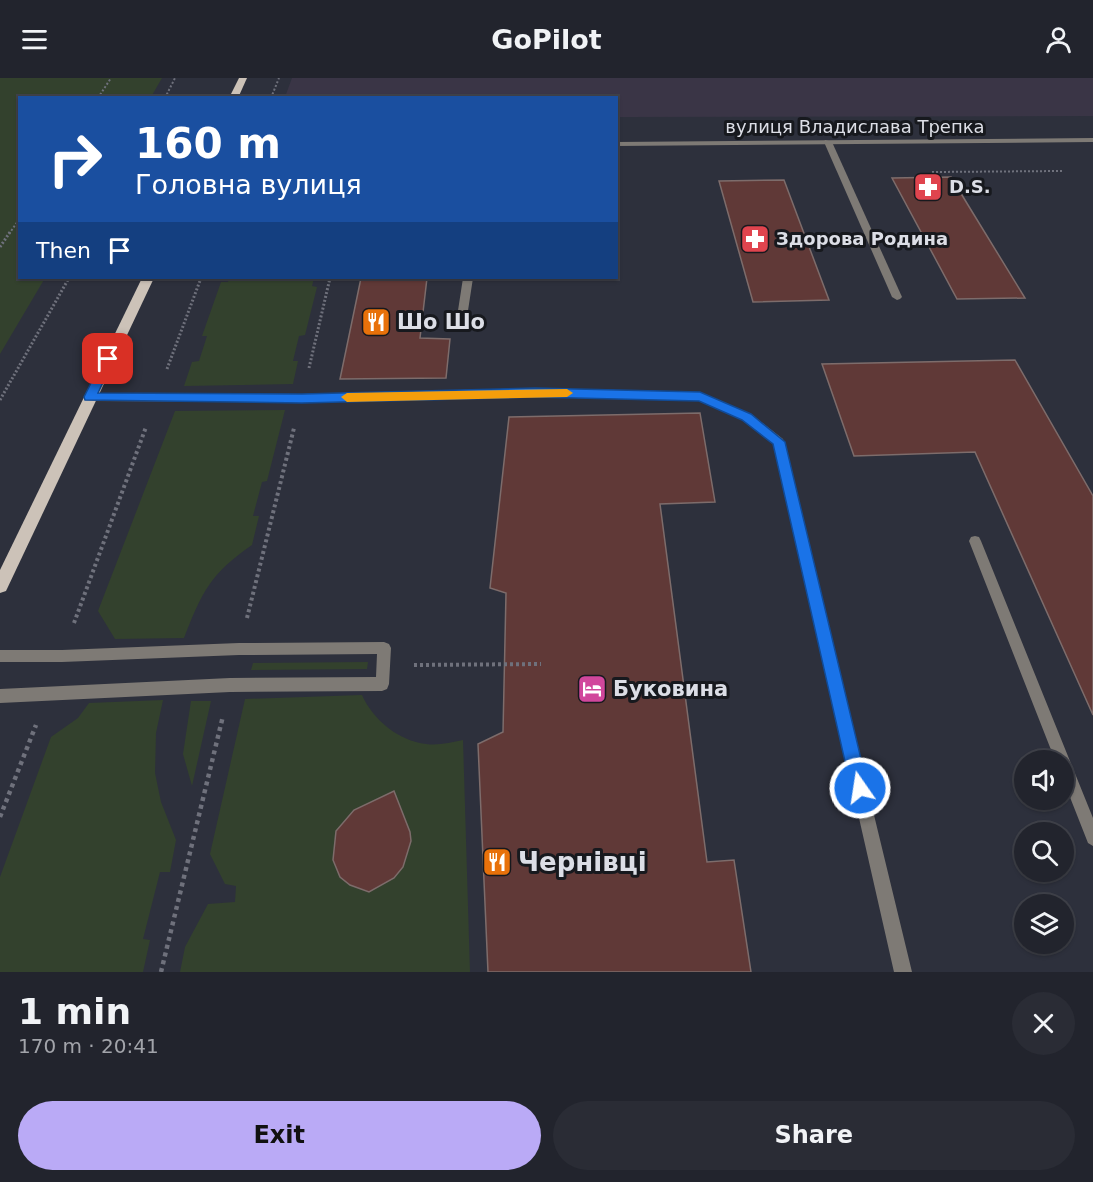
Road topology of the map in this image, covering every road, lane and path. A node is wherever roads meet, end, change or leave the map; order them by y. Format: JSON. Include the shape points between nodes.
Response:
{"nodes":[{"id":1,"x":111,"y":78,"type":"edge"},
{"id":2,"x":176,"y":78,"type":"edge"},
{"id":3,"x":243,"y":78,"type":"edge"},
{"id":4,"x":279,"y":78,"type":"edge"},
{"id":5,"x":99,"y":96,"type":"edge"},
{"id":6,"x":166,"y":96,"type":"edge"},
{"id":7,"x":235,"y":96,"type":"edge"},
{"id":8,"x":273,"y":96,"type":"edge"},
{"id":9,"x":1093,"y":140,"type":"edge"},
{"id":10,"x":828,"y":142,"type":"junction"},
{"id":11,"x":618,"y":144,"type":"edge"},
{"id":12,"x":18,"y":221,"type":"edge"},
{"id":13,"x":0,"y":248,"type":"edge"},
{"id":14,"x":68,"y":279,"type":"edge"},
{"id":15,"x":148,"y":279,"type":"edge"},
{"id":16,"x":201,"y":279,"type":"edge"},
{"id":17,"x":468,"y":279,"type":"edge"},
{"id":18,"x":897,"y":297,"type":"dead end"},
{"id":19,"x":462,"y":317,"type":"dead end"},
{"id":20,"x":90,"y":397,"type":"junction"},
{"id":21,"x":157,"y":398,"type":"junction"},
{"id":22,"x":0,"y":400,"type":"edge"},
{"id":23,"x":975,"y":541,"type":"dead end"},
{"id":24,"x":0,"y":586,"type":"edge"},
{"id":25,"x":0,"y":656,"type":"edge"},
{"id":26,"x":62,"y":656,"type":"junction"},
{"id":27,"x":542,"y":664,"type":"dead end"},
{"id":28,"x":383,"y":665,"type":"junction"},
{"id":29,"x":48,"y":695,"type":"junction"},
{"id":30,"x":0,"y":696,"type":"edge"},
{"id":31,"x":1058,"y":750,"type":"edge"},
{"id":32,"x":1074,"y":790,"type":"edge"},
{"id":33,"x":0,"y":817,"type":"edge"},
{"id":34,"x":1093,"y":838,"type":"edge"},
{"id":35,"x":903,"y":972,"type":"edge"}],
"edges":[{"from":1,"to":5,"type":"path"},
{"from":2,"to":6,"type":"path"},
{"from":3,"to":7,"type":"main road"},
{"from":4,"to":8,"type":"path"},
{"from":9,"to":10,"type":"street","name":"вулиця Владислава Трепка"},
{"from":10,"to":11,"type":"street","name":"вулиця Владислава Трепка"},
{"from":10,"to":18,"type":"street"},
{"from":12,"to":13,"type":"path"},
{"from":14,"to":22,"type":"path"},
{"from":15,"to":20,"type":"main road"},
{"from":16,"to":21,"type":"path"},
{"from":17,"to":19,"type":"street"},
{"from":20,"to":21,"type":"street"},
{"from":20,"to":24,"type":"main road"},
{"from":21,"to":26,"type":"path"},
{"from":21,"to":35,"type":"street","via":[[535,392],[700,397],[747,417],[779,442]]},
{"from":23,"to":31,"type":"street"},
{"from":25,"to":26,"type":"street"},
{"from":26,"to":28,"type":"street","via":[[384,648]]},
{"from":27,"to":28,"type":"path"},
{"from":28,"to":29,"type":"street","via":[[382,684],[230,685]]},
{"from":29,"to":30,"type":"street"},
{"from":29,"to":33,"type":"path"},
{"from":32,"to":34,"type":"street"}]}
